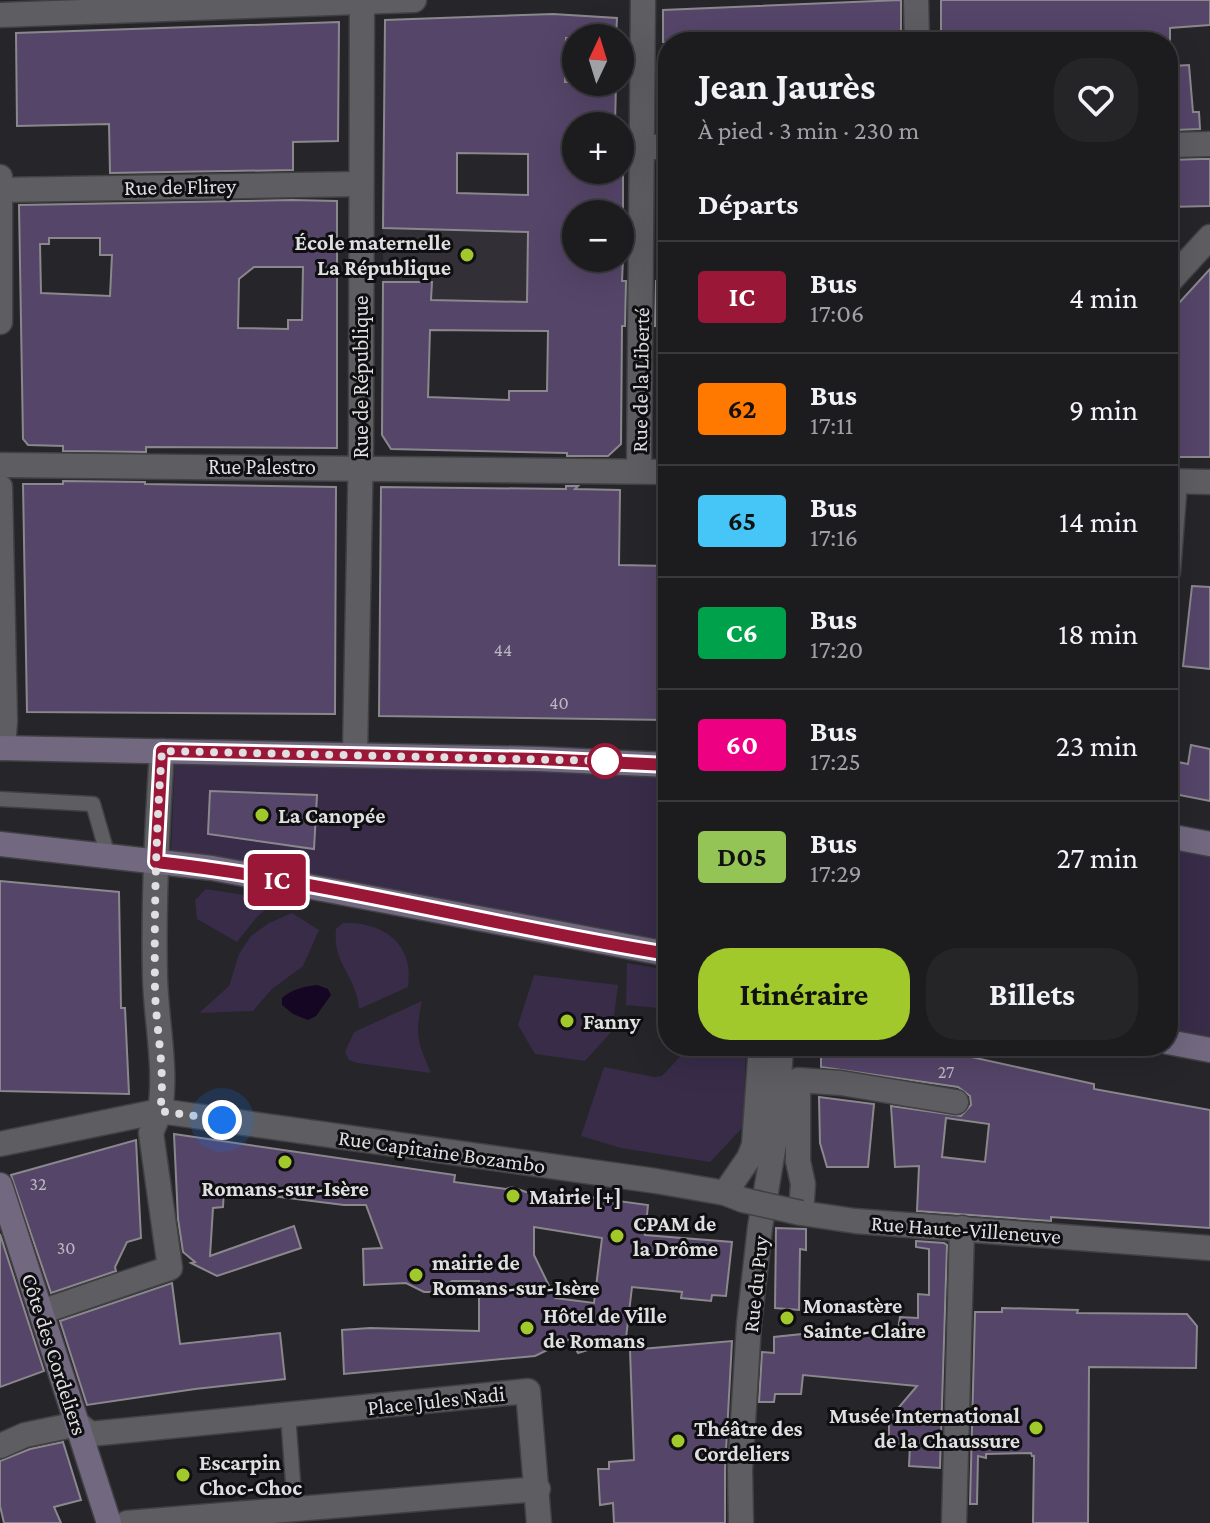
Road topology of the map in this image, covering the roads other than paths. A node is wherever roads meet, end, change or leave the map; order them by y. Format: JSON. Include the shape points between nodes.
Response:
{"nodes":[{"id":1,"x":414,"y":0,"type":"edge"},
{"id":2,"x":643,"y":0,"type":"edge"},
{"id":3,"x":916,"y":0,"type":"edge"},
{"id":4,"x":362,"y":1,"type":"edge"},
{"id":5,"x":0,"y":15,"type":"edge"},
{"id":6,"x":917,"y":32,"type":"edge"},
{"id":7,"x":1210,"y":144,"type":"edge"},
{"id":8,"x":1178,"y":145,"type":"edge"},
{"id":9,"x":658,"y":147,"type":"edge"},
{"id":10,"x":642,"y":148,"type":"junction"},
{"id":11,"x":0,"y":174,"type":"edge"},
{"id":12,"x":360,"y":184,"type":"junction"},
{"id":13,"x":0,"y":190,"type":"edge"},
{"id":14,"x":1210,"y":237,"type":"edge"},
{"id":15,"x":1178,"y":272,"type":"edge"},
{"id":16,"x":0,"y":322,"type":"edge"},
{"id":17,"x":0,"y":465,"type":"edge"},
{"id":18,"x":360,"y":467,"type":"junction"},
{"id":19,"x":639,"y":471,"type":"junction"},
{"id":20,"x":658,"y":472,"type":"edge"},
{"id":21,"x":1178,"y":482,"type":"edge"},
{"id":22,"x":1210,"y":482,"type":"edge"},
{"id":23,"x":0,"y":487,"type":"edge"},
{"id":24,"x":1,"y":748,"type":"edge"},
{"id":25,"x":162,"y":751,"type":"junction"},
{"id":26,"x":355,"y":754,"type":"junction"},
{"id":27,"x":658,"y":764,"type":"edge"},
{"id":28,"x":0,"y":799,"type":"edge"},
{"id":29,"x":1178,"y":838,"type":"edge"},
{"id":30,"x":0,"y":844,"type":"edge"},
{"id":31,"x":1210,"y":844,"type":"edge"},
{"id":32,"x":108,"y":856,"type":"junction"},
{"id":33,"x":156,"y":862,"type":"junction"},
{"id":34,"x":658,"y":952,"type":"edge"},
{"id":35,"x":1178,"y":1044,"type":"edge"},
{"id":36,"x":1210,"y":1050,"type":"edge"},
{"id":37,"x":760,"y":1056,"type":"edge"},
{"id":38,"x":780,"y":1056,"type":"edge"},
{"id":39,"x":956,"y":1102,"type":"dead end"},
{"id":40,"x":160,"y":1111,"type":"junction"},
{"id":41,"x":0,"y":1144,"type":"edge"},
{"id":42,"x":0,"y":1185,"type":"edge"},
{"id":43,"x":734,"y":1196,"type":"junction"},
{"id":44,"x":801,"y":1213,"type":"junction"},
{"id":45,"x":962,"y":1228,"type":"junction"},
{"id":46,"x":1210,"y":1248,"type":"edge"},
{"id":47,"x":41,"y":1312,"type":"junction"},
{"id":48,"x":288,"y":1415,"type":"junction"},
{"id":49,"x":78,"y":1424,"type":"junction"},
{"id":50,"x":0,"y":1446,"type":"edge"},
{"id":51,"x":538,"y":1489,"type":"junction"},
{"id":52,"x":295,"y":1509,"type":"junction"},
{"id":53,"x":109,"y":1523,"type":"edge"},
{"id":54,"x":127,"y":1523,"type":"edge"},
{"id":55,"x":539,"y":1523,"type":"edge"},
{"id":56,"x":741,"y":1523,"type":"edge"},
{"id":57,"x":954,"y":1523,"type":"edge"}],
"edges":[{"from":1,"to":4,"type":"street"},
{"from":2,"to":10,"type":"street","name":"Rue de la Liberté"},
{"from":3,"to":6,"type":"street"},
{"from":4,"to":5,"type":"street"},
{"from":4,"to":12,"type":"street","name":"Rue de République"},
{"from":7,"to":8,"type":"street"},
{"from":9,"to":10,"type":"street"},
{"from":10,"to":19,"type":"street","name":"Rue de la Liberté"},
{"from":11,"to":13,"type":"street"},
{"from":12,"to":13,"type":"street","name":"Rue de Flirey"},
{"from":12,"to":18,"type":"street","name":"Rue de République"},
{"from":13,"to":16,"type":"street"},
{"from":14,"to":15,"type":"street"},
{"from":17,"to":18,"type":"street","name":"Rue Palestro"},
{"from":18,"to":19,"type":"street","name":"Rue Palestro"},
{"from":18,"to":26,"type":"street","name":"Rue de République"},
{"from":19,"to":20,"type":"street","name":"Rue Palestro"},
{"from":21,"to":22,"type":"street"},
{"from":23,"to":24,"type":"street","via":[[5,721]]},
{"from":24,"to":25,"type":"main road"},
{"from":25,"to":26,"type":"main road"},
{"from":25,"to":33,"type":"street"},
{"from":26,"to":27,"type":"main road"},
{"from":28,"to":32,"type":"lane","via":[[93,804]]},
{"from":29,"to":31,"type":"main road"},
{"from":30,"to":32,"type":"main road"},
{"from":32,"to":33,"type":"main road"},
{"from":33,"to":34,"type":"main road","via":[[314,886]]},
{"from":33,"to":40,"type":"street"},
{"from":35,"to":36,"type":"main road"},
{"from":37,"to":43,"type":"street","via":[[754,1145]]},
{"from":38,"to":56,"type":"street","name":"Rue du Puy","via":[[776,1132],[749,1324]]},
{"from":39,"to":44,"type":"street","via":[[798,1080]]},
{"from":40,"to":41,"type":"street","name":"Rue Capitaine Bozambo"},
{"from":40,"to":43,"type":"street","name":"Rue Capitaine Bozambo"},
{"from":40,"to":47,"type":"street","via":[[151,1133],[170,1268]]},
{"from":42,"to":47,"type":"main road","name":"Côte des Cordeliers"},
{"from":43,"to":44,"type":"street","name":"Rue Haute-Villeneuve","bridge":true},
{"from":44,"to":45,"type":"street","name":"Rue Haute-Villeneuve"},
{"from":45,"to":46,"type":"street","name":"Rue Haute-Villeneuve"},
{"from":45,"to":57,"type":"street"},
{"from":47,"to":49,"type":"main road","name":"Côte des Cordeliers"},
{"from":48,"to":49,"type":"street","name":"Place Jules Nadi","via":[[90,1434]]},
{"from":48,"to":51,"type":"street","name":"Place Jules Nadi","via":[[528,1391]]},
{"from":48,"to":52,"type":"lane"},
{"from":49,"to":50,"type":"street"},
{"from":49,"to":53,"type":"main road","name":"Côte des Cordeliers"},
{"from":51,"to":52,"type":"street"},
{"from":51,"to":55,"type":"street"},
{"from":52,"to":54,"type":"street"}]}
